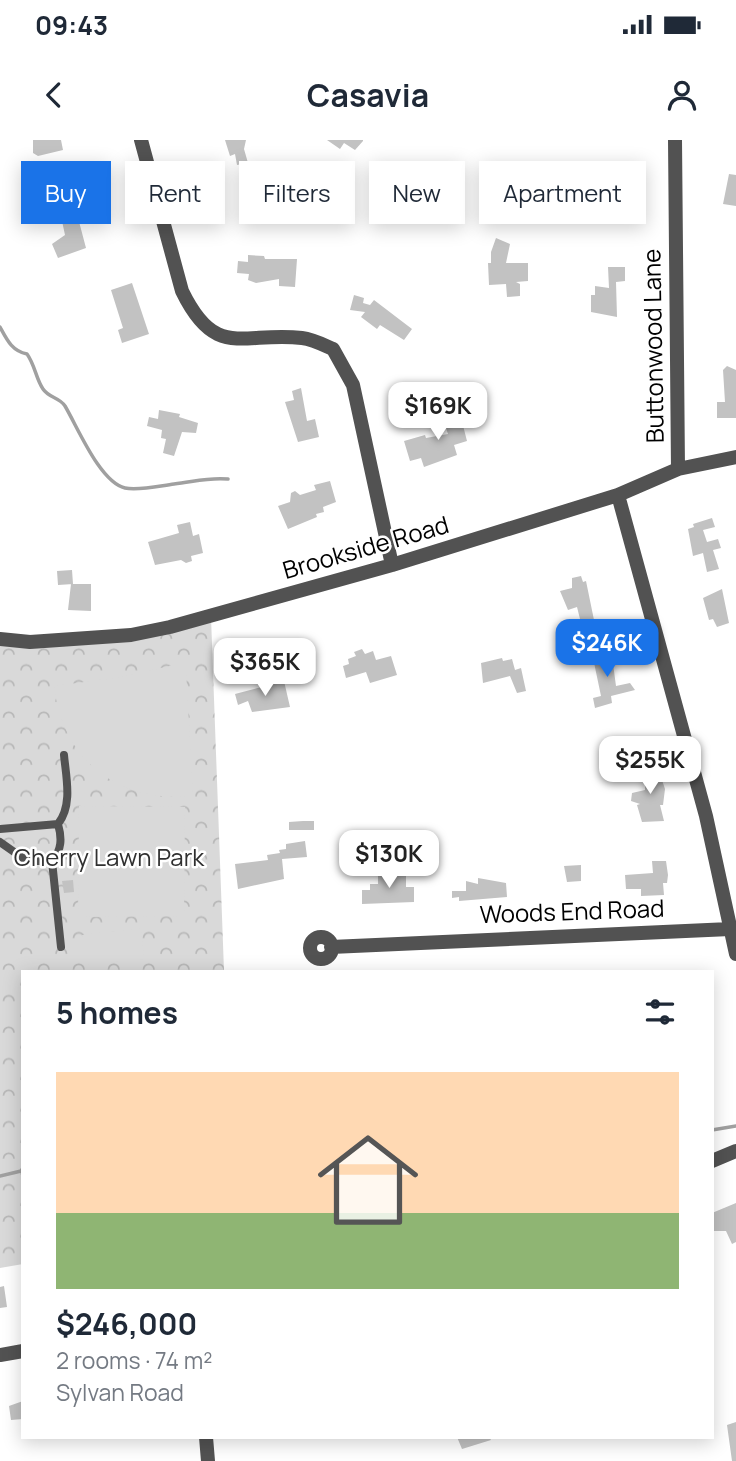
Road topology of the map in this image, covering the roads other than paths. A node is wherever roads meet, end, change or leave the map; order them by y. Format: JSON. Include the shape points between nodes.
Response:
{"nodes":[{"id":1,"x":141,"y":140,"type":"edge"},
{"id":2,"x":675,"y":140,"type":"edge"},
{"id":3,"x":736,"y":457,"type":"edge"},
{"id":4,"x":678,"y":468,"type":"junction"},
{"id":5,"x":618,"y":495,"type":"junction"},
{"id":6,"x":392,"y":565,"type":"junction"},
{"id":7,"x":0,"y":639,"type":"edge"},
{"id":8,"x":64,"y":755,"type":"dead end"},
{"id":9,"x":58,"y":824,"type":"junction"},
{"id":10,"x":0,"y":829,"type":"edge"},
{"id":11,"x":0,"y":842,"type":"edge"},
{"id":12,"x":52,"y":861,"type":"junction"},
{"id":13,"x":730,"y":929,"type":"junction"},
{"id":14,"x":61,"y":947,"type":"dead end"},
{"id":15,"x":331,"y":947,"type":"dead end"},
{"id":16,"x":736,"y":954,"type":"edge"},
{"id":17,"x":736,"y":1151,"type":"edge"},
{"id":18,"x":714,"y":1160,"type":"edge"},
{"id":19,"x":21,"y":1352,"type":"edge"},
{"id":20,"x":0,"y":1355,"type":"edge"},
{"id":21,"x":206,"y":1439,"type":"edge"},
{"id":22,"x":208,"y":1461,"type":"edge"}],
"edges":[{"from":1,"to":6,"type":"street","via":[[182,291],[208,330],[233,340],[304,338],[333,349],[353,385]]},
{"from":2,"to":4,"type":"street","name":"Buttonwood Lane"},
{"from":3,"to":4,"type":"street","name":"Brookside Road"},
{"from":4,"to":5,"type":"street","name":"Brookside Road"},
{"from":5,"to":6,"type":"street","name":"Brookside Road"},
{"from":5,"to":13,"type":"street","via":[[706,816]]},
{"from":6,"to":7,"type":"street","name":"Brookside Road","via":[[131,635],[30,642]]},
{"from":8,"to":9,"type":"lane","via":[[67,799]]},
{"from":9,"to":10,"type":"lane"},
{"from":9,"to":12,"type":"lane","via":[[61,837]]},
{"from":11,"to":12,"type":"lane","via":[[27,861]]},
{"from":12,"to":14,"type":"lane"},
{"from":13,"to":15,"type":"street","name":"Woods End Road"},
{"from":13,"to":16,"type":"street"},
{"from":17,"to":18,"type":"street"},
{"from":19,"to":20,"type":"street"},
{"from":21,"to":22,"type":"street"}]}
